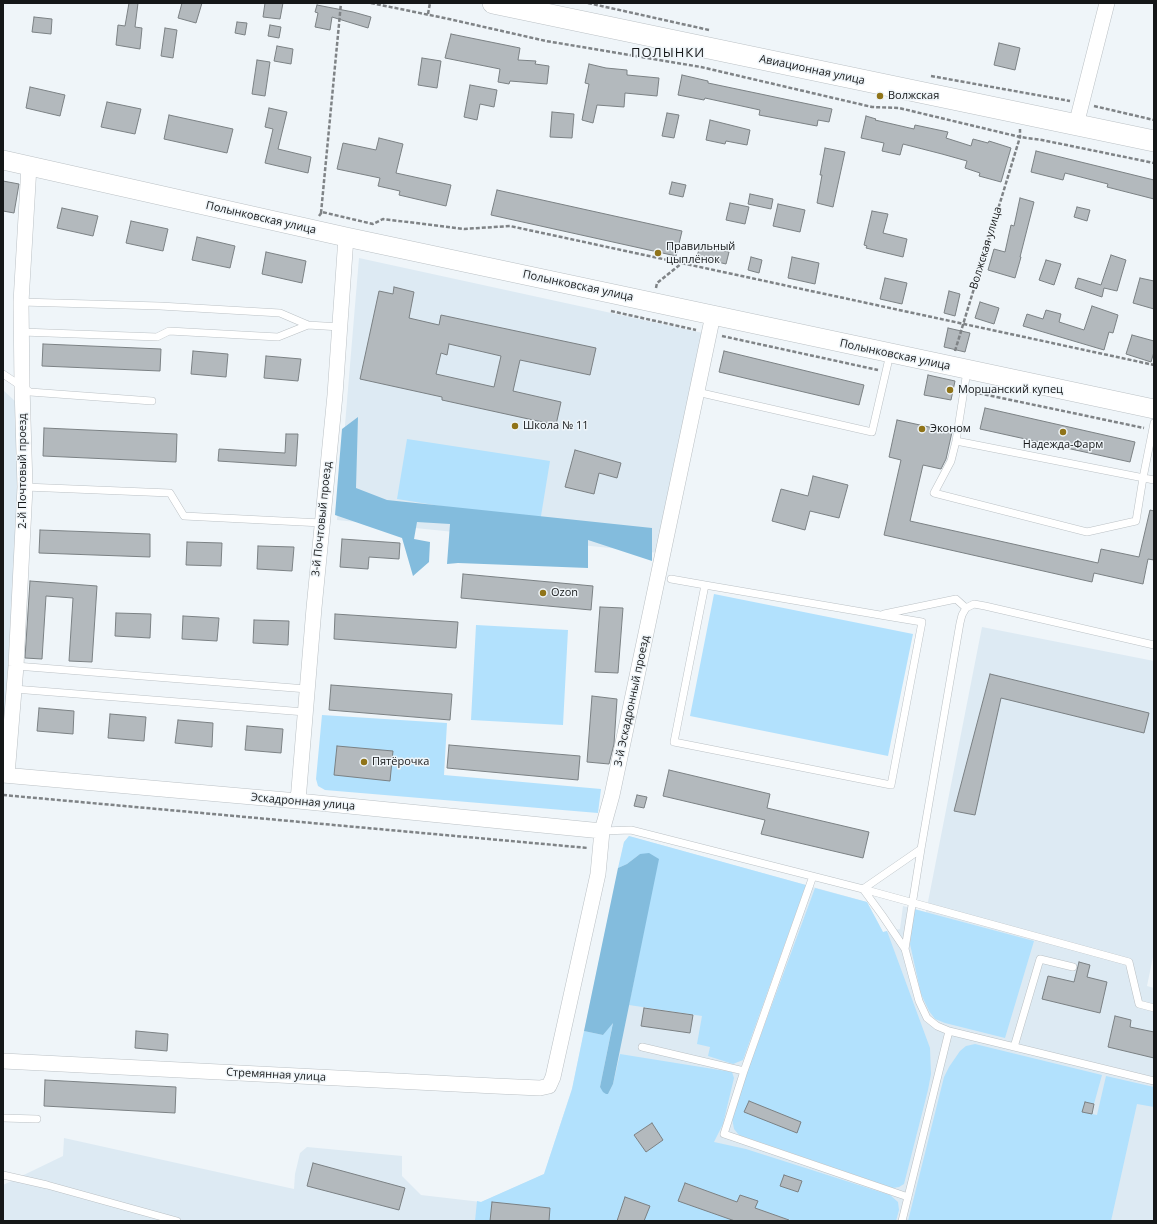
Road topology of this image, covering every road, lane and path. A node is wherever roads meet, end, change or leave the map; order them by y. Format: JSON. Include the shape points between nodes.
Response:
{"nodes":[{"id":1,"x":340,"y":3,"type":"edge"},
{"id":2,"x":371,"y":3,"type":"edge"},
{"id":3,"x":430,"y":3,"type":"edge"},
{"id":4,"x":493,"y":3,"type":"edge"},
{"id":5,"x":588,"y":3,"type":"edge"},
{"id":6,"x":1107,"y":3,"type":"edge"},
{"id":7,"x":428,"y":14,"type":"junction"},
{"id":8,"x":712,"y":30,"type":"dead end"},
{"id":9,"x":929,"y":76,"type":"dead end"},
{"id":10,"x":1081,"y":103,"type":"junction"},
{"id":11,"x":1154,"y":120,"type":"edge"},
{"id":12,"x":1076,"y":125,"type":"junction"},
{"id":13,"x":1020,"y":128,"type":"dead end"},
{"id":14,"x":1020,"y":137,"type":"junction"},
{"id":15,"x":1154,"y":141,"type":"edge"},
{"id":16,"x":3,"y":160,"type":"edge"},
{"id":17,"x":1154,"y":163,"type":"edge"},
{"id":18,"x":29,"y":166,"type":"junction"},
{"id":19,"x":322,"y":212,"type":"junction"},
{"id":20,"x":318,"y":226,"type":"junction"},
{"id":21,"x":346,"y":237,"type":"junction"},
{"id":22,"x":21,"y":302,"type":"junction"},
{"id":23,"x":606,"y":310,"type":"dead end"},
{"id":24,"x":963,"y":323,"type":"junction"},
{"id":25,"x":711,"y":324,"type":"junction"},
{"id":26,"x":308,"y":325,"type":"junction"},
{"id":27,"x":340,"y":327,"type":"junction"},
{"id":28,"x":22,"y":332,"type":"junction"},
{"id":29,"x":890,"y":354,"type":"junction"},
{"id":30,"x":1154,"y":366,"type":"edge"},
{"id":31,"x":959,"y":368,"type":"junction"},
{"id":32,"x":886,"y":372,"type":"junction"},
{"id":33,"x":3,"y":374,"type":"edge"},
{"id":34,"x":22,"y":386,"type":"junction"},
{"id":35,"x":964,"y":390,"type":"junction"},
{"id":36,"x":697,"y":392,"type":"junction"},
{"id":37,"x":152,"y":401,"type":"dead end"},
{"id":38,"x":1154,"y":409,"type":"edge"},
{"id":39,"x":1153,"y":427,"type":"edge"},
{"id":40,"x":956,"y":441,"type":"junction"},
{"id":41,"x":1143,"y":478,"type":"junction"},
{"id":42,"x":1154,"y":480,"type":"edge"},
{"id":43,"x":25,"y":487,"type":"junction"},
{"id":44,"x":322,"y":523,"type":"junction"},
{"id":45,"x":671,"y":579,"type":"dead end"},
{"id":46,"x":705,"y":585,"type":"junction"},
{"id":47,"x":966,"y":608,"type":"junction"},
{"id":48,"x":880,"y":615,"type":"junction"},
{"id":49,"x":1154,"y":646,"type":"edge"},
{"id":50,"x":16,"y":666,"type":"junction"},
{"id":51,"x":14,"y":689,"type":"junction"},
{"id":52,"x":307,"y":689,"type":"junction"},
{"id":53,"x":305,"y":712,"type":"junction"},
{"id":54,"x":5,"y":775,"type":"edge"},
{"id":55,"x":3,"y":795,"type":"edge"},
{"id":56,"x":298,"y":801,"type":"junction"},
{"id":57,"x":602,"y":830,"type":"junction"},
{"id":58,"x":600,"y":849,"type":"junction"},
{"id":59,"x":921,"y":849,"type":"junction"},
{"id":60,"x":813,"y":876,"type":"junction"},
{"id":61,"x":863,"y":889,"type":"junction"},
{"id":62,"x":912,"y":902,"type":"junction"},
{"id":63,"x":905,"y":949,"type":"junction"},
{"id":64,"x":1072,"y":967,"type":"dead end"},
{"id":65,"x":1154,"y":1008,"type":"edge"},
{"id":66,"x":949,"y":1031,"type":"junction"},
{"id":67,"x":642,"y":1047,"type":"dead end"},
{"id":68,"x":1014,"y":1047,"type":"junction"},
{"id":69,"x":3,"y":1061,"type":"edge"},
{"id":70,"x":744,"y":1071,"type":"junction"},
{"id":71,"x":1154,"y":1082,"type":"edge"},
{"id":72,"x":549,"y":1086,"type":"joint"},
{"id":73,"x":3,"y":1118,"type":"edge"},
{"id":74,"x":36,"y":1119,"type":"dead end"},
{"id":75,"x":3,"y":1175,"type":"edge"},
{"id":76,"x":908,"y":1197,"type":"junction"},
{"id":77,"x":177,"y":1221,"type":"edge"},
{"id":78,"x":902,"y":1221,"type":"edge"}],
"edges":[{"from":1,"to":19,"type":"path"},
{"from":2,"to":7,"type":"path"},
{"from":3,"to":7,"type":"path"},
{"from":4,"to":12,"type":"main road","name":"Авиационная улица"},
{"from":5,"to":8,"type":"path"},
{"from":6,"to":10,"type":"street"},
{"from":7,"to":14,"type":"path","via":[[546,41],[701,67],[872,107],[899,108]]},
{"from":9,"to":10,"type":"path"},
{"from":10,"to":11,"type":"path"},
{"from":10,"to":12,"type":"street"},
{"from":12,"to":15,"type":"main road","name":"Авиационная улица"},
{"from":13,"to":14,"type":"path","name":"Волжская улица"},
{"from":14,"to":17,"type":"path"},
{"from":14,"to":24,"type":"path","name":"Волжская улица"},
{"from":16,"to":18,"type":"street","name":"Полынковская улица"},
{"from":18,"to":20,"type":"street","name":"Полынковская улица"},
{"from":18,"to":22,"type":"street","name":"2-й Почтовый проезд"},
{"from":19,"to":20,"type":"path"},
{"from":19,"to":20,"type":"path"},
{"from":19,"to":24,"type":"path","via":[[373,224],[383,219],[464,229],[510,226]]},
{"from":20,"to":21,"type":"street","name":"Полынковская улица"},
{"from":21,"to":25,"type":"street","name":"Полынковская улица"},
{"from":21,"to":27,"type":"street","name":"3-й Почтовый проезд"},
{"from":22,"to":26,"type":"lane","via":[[160,306],[280,314]]},
{"from":22,"to":28,"type":"street","name":"2-й Почтовый проезд"},
{"from":23,"to":25,"type":"path"},
{"from":24,"to":30,"type":"path"},
{"from":24,"to":31,"type":"path","name":"Волжская улица"},
{"from":25,"to":29,"type":"street","name":"Полынковская улица"},
{"from":25,"to":32,"type":"path"},
{"from":25,"to":36,"type":"street","name":"3-й Эскадронный проезд"},
{"from":26,"to":27,"type":"lane"},
{"from":26,"to":28,"type":"lane","via":[[278,337],[169,330],[157,337]]},
{"from":27,"to":44,"type":"street","name":"3-й Почтовый проезд"},
{"from":28,"to":34,"type":"street","name":"2-й Почтовый проезд"},
{"from":29,"to":31,"type":"street","name":"Полынковская улица"},
{"from":29,"to":32,"type":"lane"},
{"from":31,"to":35,"type":"lane"},
{"from":31,"to":38,"type":"street","name":"Полынковская улица"},
{"from":32,"to":36,"type":"lane","via":[[872,432]]},
{"from":33,"to":34,"type":"lane"},
{"from":34,"to":37,"type":"lane","via":[[30,392]]},
{"from":34,"to":43,"type":"street","name":"2-й Почтовый проезд"},
{"from":35,"to":39,"type":"path"},
{"from":35,"to":40,"type":"lane"},
{"from":36,"to":57,"type":"street","name":"3-й Эскадронный проезд","via":[[612,795]]},
{"from":39,"to":41,"type":"lane"},
{"from":40,"to":41,"type":"lane"},
{"from":40,"to":41,"type":"lane","via":[[952,461],[934,493],[1087,532],[1136,522]]},
{"from":41,"to":42,"type":"lane"},
{"from":43,"to":44,"type":"lane","via":[[170,493],[184,516]]},
{"from":43,"to":50,"type":"street","name":"2-й Почтовый проезд"},
{"from":44,"to":52,"type":"street","name":"3-й Почтовый проезд"},
{"from":45,"to":46,"type":"lane"},
{"from":46,"to":48,"type":"lane"},
{"from":46,"to":48,"type":"lane","via":[[674,742],[891,784],[922,622]]},
{"from":47,"to":48,"type":"lane","via":[[956,599]]},
{"from":47,"to":49,"type":"lane","via":[[974,604],[985,606]]},
{"from":47,"to":59,"type":"lane","via":[[962,615]]},
{"from":50,"to":51,"type":"street","name":"2-й Почтовый проезд"},
{"from":50,"to":52,"type":"lane"},
{"from":51,"to":53,"type":"lane"},
{"from":51,"to":54,"type":"street","name":"2-й Почтовый проезд"},
{"from":52,"to":53,"type":"street","name":"3-й Почтовый проезд"},
{"from":53,"to":56,"type":"street","name":"3-й Почтовый проезд"},
{"from":54,"to":56,"type":"street","name":"Эскадронная улица"},
{"from":55,"to":58,"type":"path"},
{"from":56,"to":57,"type":"street","name":"Эскадронная улица"},
{"from":57,"to":58,"type":"street","name":"3-й Эскадронный проезд"},
{"from":57,"to":60,"type":"lane","via":[[631,830]]},
{"from":58,"to":72,"type":"street","name":"3-й Эскадронный проезд","via":[[598,874]]},
{"from":59,"to":61,"type":"lane"},
{"from":59,"to":62,"type":"lane"},
{"from":60,"to":61,"type":"lane"},
{"from":60,"to":70,"type":"lane"},
{"from":61,"to":62,"type":"lane"},
{"from":61,"to":63,"type":"lane"},
{"from":62,"to":63,"type":"lane"},
{"from":62,"to":65,"type":"lane","via":[[1129,962],[1139,1004]]},
{"from":63,"to":66,"type":"lane","via":[[927,1018]]},
{"from":64,"to":68,"type":"lane","via":[[1040,959]]},
{"from":66,"to":68,"type":"lane"},
{"from":66,"to":76,"type":"lane"},
{"from":67,"to":70,"type":"lane"},
{"from":68,"to":71,"type":"lane"},
{"from":69,"to":72,"type":"street","name":"Стремянная улица","via":[[495,1086]]},
{"from":70,"to":76,"type":"lane","via":[[724,1134]]},
{"from":73,"to":74,"type":"lane"},
{"from":75,"to":77,"type":"lane"},
{"from":76,"to":78,"type":"lane"}]}
